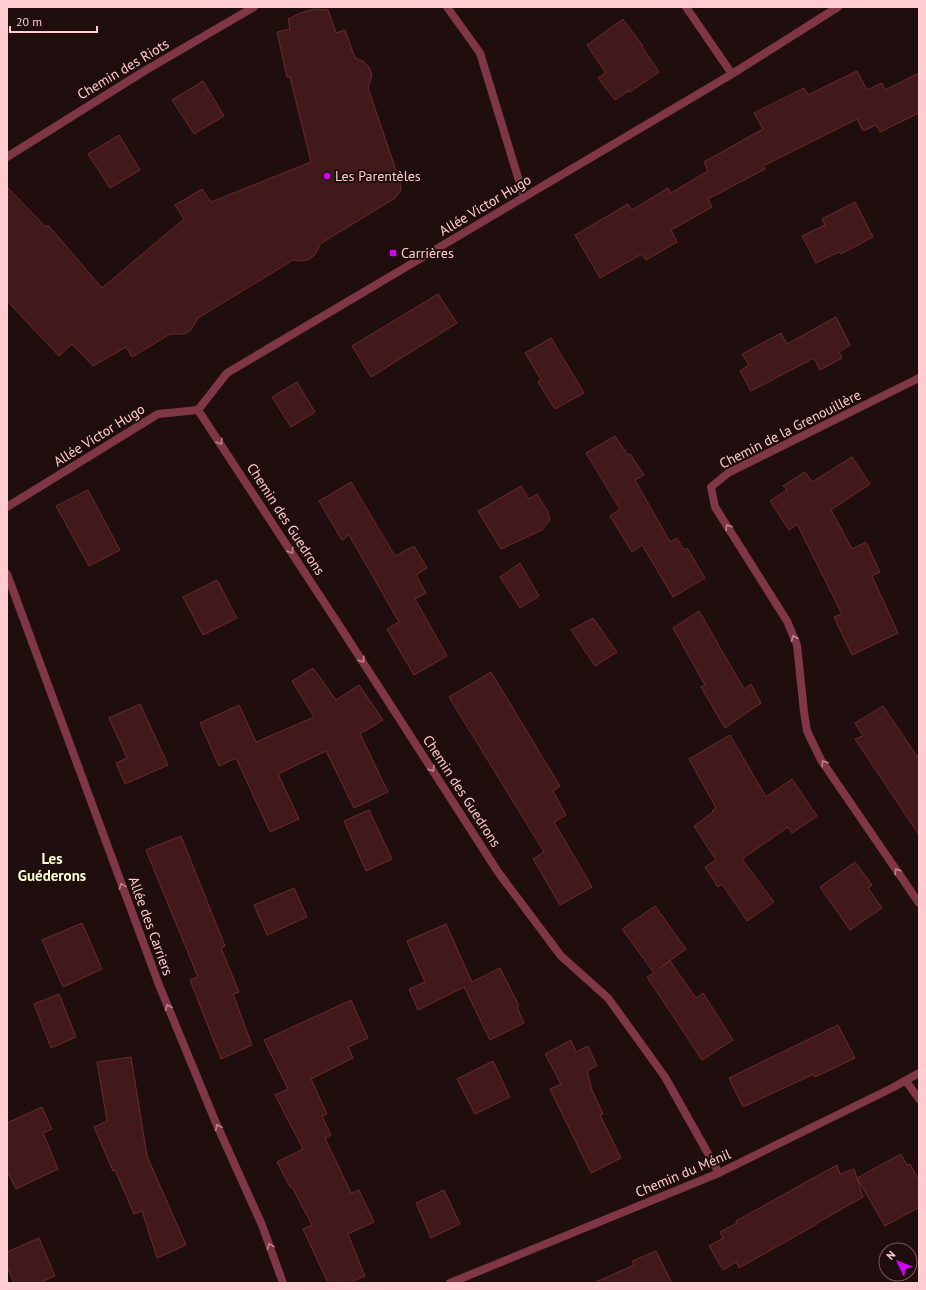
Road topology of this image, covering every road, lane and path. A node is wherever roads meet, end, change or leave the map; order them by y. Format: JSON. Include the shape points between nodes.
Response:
{"nodes":[{"id":1,"x":254,"y":7,"type":"edge"},
{"id":2,"x":447,"y":7,"type":"edge"},
{"id":3,"x":686,"y":7,"type":"edge"},
{"id":4,"x":838,"y":7,"type":"edge"},
{"id":5,"x":732,"y":74,"type":"junction"},
{"id":6,"x":7,"y":157,"type":"edge"},
{"id":7,"x":524,"y":196,"type":"junction"},
{"id":8,"x":919,"y":378,"type":"edge"},
{"id":9,"x":198,"y":410,"type":"junction"},
{"id":10,"x":7,"y":507,"type":"edge"},
{"id":11,"x":7,"y":574,"type":"edge"},
{"id":12,"x":919,"y":903,"type":"edge"},
{"id":13,"x":919,"y":1073,"type":"edge"},
{"id":14,"x":906,"y":1081,"type":"junction"},
{"id":15,"x":919,"y":1099,"type":"edge"},
{"id":16,"x":719,"y":1173,"type":"junction"},
{"id":17,"x":283,"y":1283,"type":"edge"},
{"id":18,"x":450,"y":1283,"type":"edge"}],
"edges":[{"from":1,"to":6,"type":"street","name":"Chemin des Riots","via":[[146,70]]},
{"from":2,"to":7,"type":"street","via":[[480,53]]},
{"from":3,"to":5,"type":"street"},
{"from":4,"to":5,"type":"street","name":"Allée Victor Hugo"},
{"from":5,"to":7,"type":"street","name":"Allée Victor Hugo"},
{"from":7,"to":9,"type":"street","name":"Allée Victor Hugo","via":[[227,374]]},
{"from":12,"to":8,"type":"street","name":"Chemin de la Grenouillère","one_way":true,"via":[[821,760],[807,731],[797,645],[787,622],[715,506],[711,487],[728,472]]},
{"from":9,"to":10,"type":"street","name":"Allée Victor Hugo","via":[[158,414]]},
{"from":9,"to":16,"type":"street","name":"Chemin des Guedrons","one_way":true,"via":[[498,872],[561,956],[608,998],[664,1077]]},
{"from":17,"to":11,"type":"street","name":"Allée des Carriers","one_way":true,"via":[[262,1225],[216,1123],[159,985]]},
{"from":13,"to":14,"type":"street","name":"Chemin du Ménil"},
{"from":14,"to":15,"type":"street"},
{"from":14,"to":16,"type":"street","name":"Chemin du Ménil"},
{"from":16,"to":18,"type":"street","name":"Chemin du Ménil"}]}
